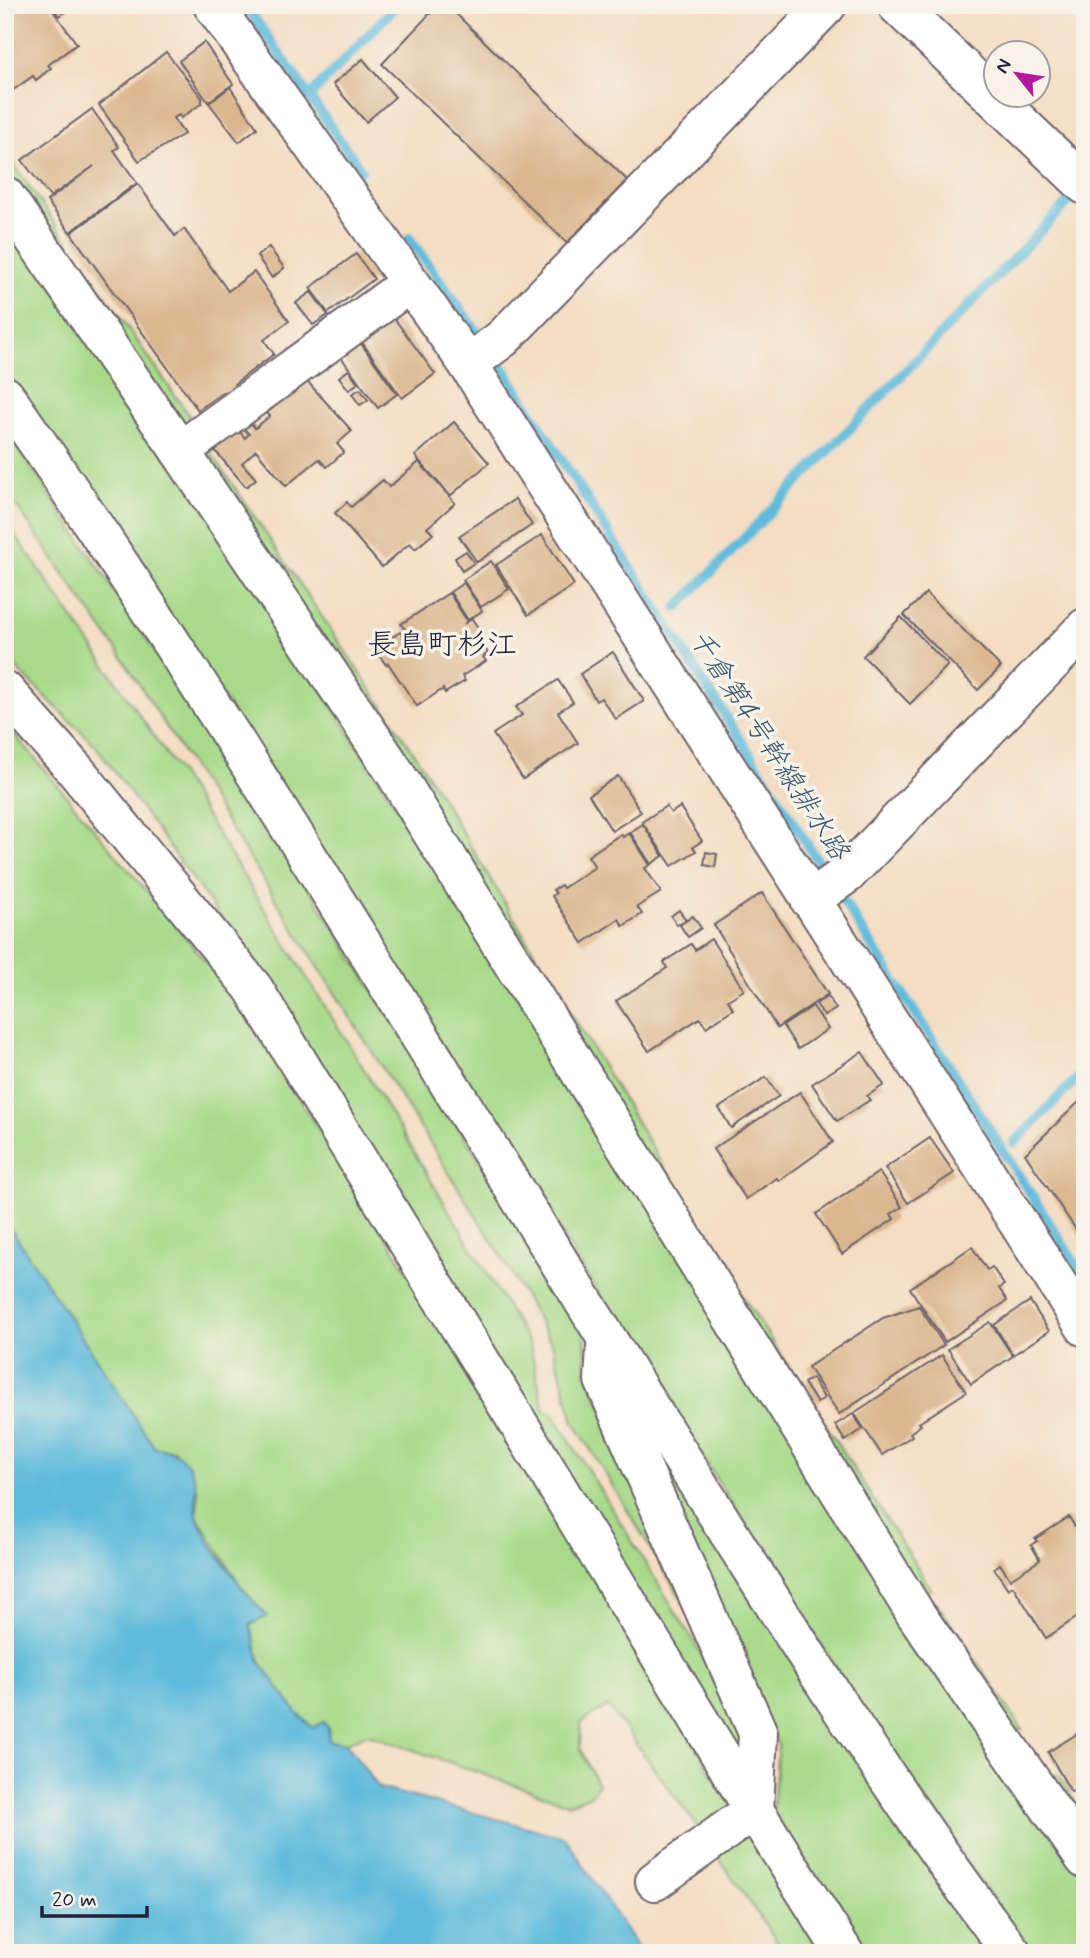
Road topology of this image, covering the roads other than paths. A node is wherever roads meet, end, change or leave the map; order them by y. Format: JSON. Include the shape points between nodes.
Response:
{"nodes":[{"id":1,"x":213,"y":5,"type":"edge"},
{"id":2,"x":827,"y":5,"type":"edge"},
{"id":3,"x":897,"y":5,"type":"edge"},
{"id":4,"x":1085,"y":185,"type":"edge"},
{"id":5,"x":5,"y":196,"type":"edge"},
{"id":6,"x":411,"y":283,"type":"junction"},
{"id":7,"x":482,"y":354,"type":"junction"},
{"id":8,"x":5,"y":396,"type":"edge"},
{"id":9,"x":180,"y":451,"type":"junction"},
{"id":10,"x":1085,"y":628,"type":"edge"},
{"id":11,"x":5,"y":691,"type":"edge"},
{"id":12,"x":826,"y":889,"type":"junction"},
{"id":13,"x":1085,"y":1327,"type":"edge"},
{"id":14,"x":606,"y":1339,"type":"junction"},
{"id":15,"x":754,"y":1810,"type":"junction"},
{"id":16,"x":1085,"y":1859,"type":"edge"},
{"id":17,"x":655,"y":1881,"type":"dead end"},
{"id":18,"x":844,"y":1953,"type":"edge"},
{"id":19,"x":1012,"y":1953,"type":"edge"}],
"edges":[{"from":1,"to":6,"type":"street"},
{"from":2,"to":7,"type":"street"},
{"from":3,"to":4,"type":"street"},
{"from":5,"to":9,"type":"street"},
{"from":6,"to":7,"type":"street"},
{"from":6,"to":9,"type":"street"},
{"from":7,"to":12,"type":"street"},
{"from":8,"to":14,"type":"street","via":[[113,550],[250,761]]},
{"from":9,"to":16,"type":"street","via":[[392,768],[915,1613]]},
{"from":10,"to":12,"type":"street"},
{"from":11,"to":15,"type":"street","via":[[253,988]]},
{"from":12,"to":13,"type":"street"},
{"from":14,"to":15,"type":"street","via":[[604,1380],[758,1733]]},
{"from":14,"to":19,"type":"street","via":[[824,1684]]},
{"from":15,"to":17,"type":"street"},
{"from":15,"to":18,"type":"street"}]}
